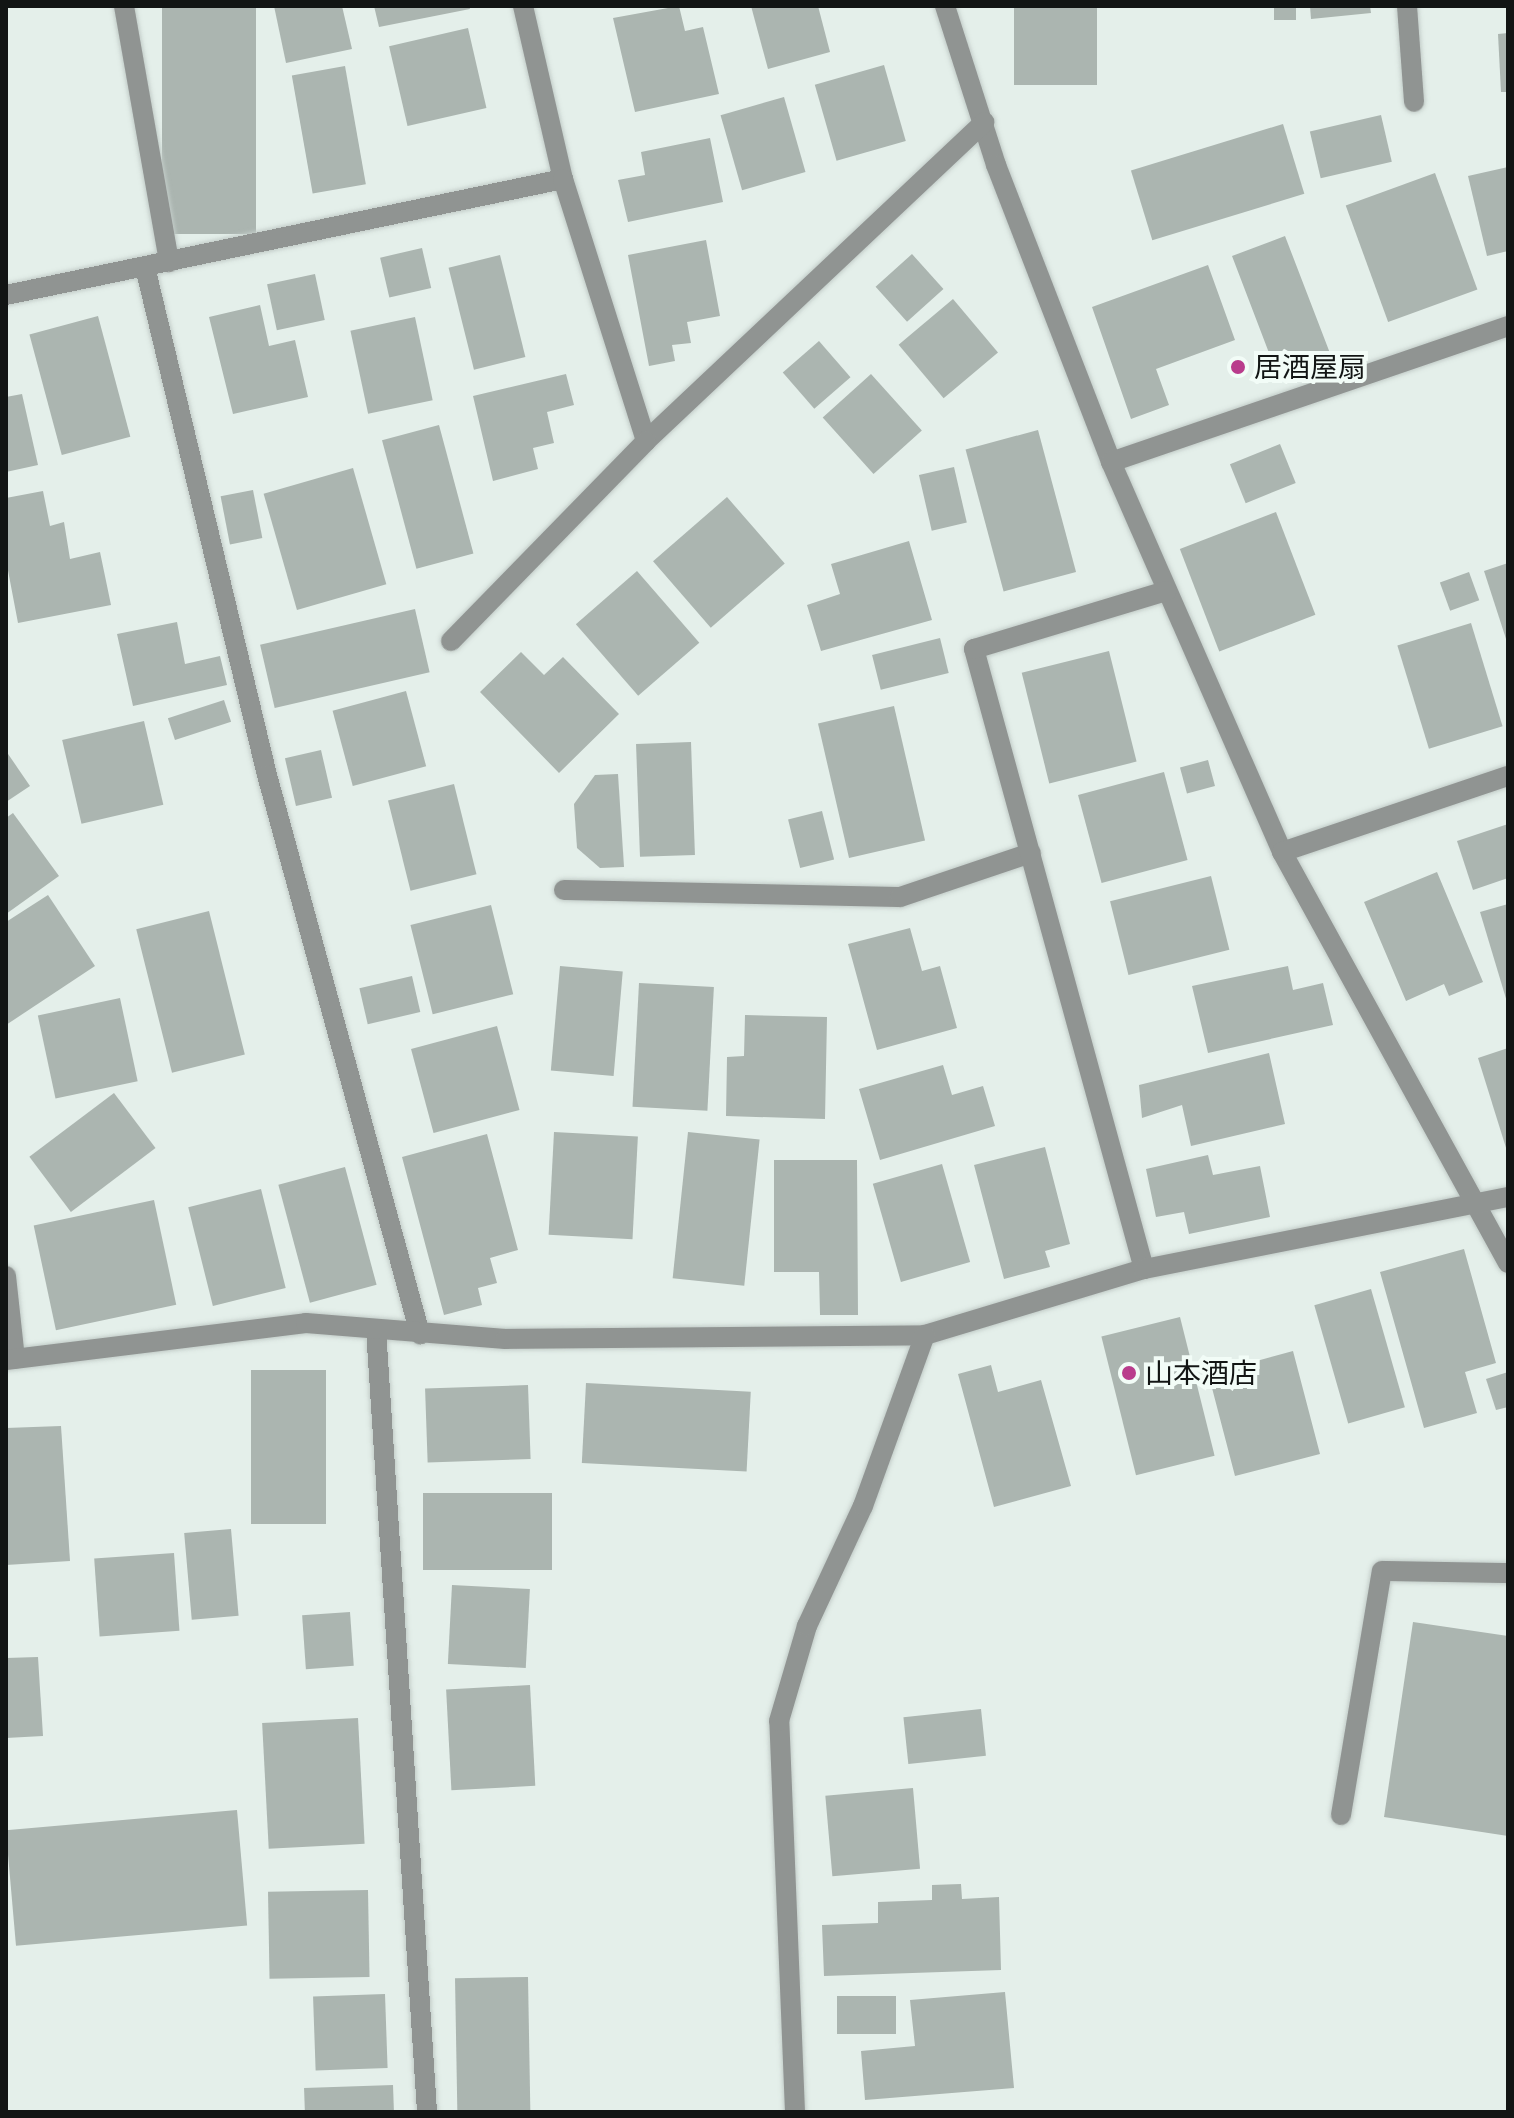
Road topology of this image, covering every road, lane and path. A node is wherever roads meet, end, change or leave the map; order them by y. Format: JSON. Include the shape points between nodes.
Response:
{"nodes":[{"id":1,"x":124,"y":6,"type":"edge"},
{"id":2,"x":523,"y":6,"type":"edge"},
{"id":3,"x":945,"y":6,"type":"edge"},
{"id":4,"x":1407,"y":6,"type":"edge"},
{"id":5,"x":1414,"y":102,"type":"dead end"},
{"id":6,"x":985,"y":122,"type":"junction"},
{"id":7,"x":563,"y":179,"type":"junction"},
{"id":8,"x":169,"y":262,"type":"junction"},
{"id":9,"x":145,"y":267,"type":"junction"},
{"id":10,"x":6,"y":295,"type":"edge"},
{"id":11,"x":1508,"y":326,"type":"edge"},
{"id":12,"x":646,"y":441,"type":"junction"},
{"id":13,"x":1111,"y":462,"type":"junction"},
{"id":14,"x":1166,"y":591,"type":"junction"},
{"id":15,"x":451,"y":641,"type":"dead end"},
{"id":16,"x":1508,"y":776,"type":"edge"},
{"id":17,"x":1282,"y":852,"type":"junction"},
{"id":18,"x":1031,"y":853,"type":"junction"},
{"id":19,"x":564,"y":890,"type":"dead end"},
{"id":20,"x":1508,"y":1197,"type":"edge"},
{"id":21,"x":1477,"y":1202,"type":"junction"},
{"id":22,"x":1508,"y":1263,"type":"edge"},
{"id":23,"x":1144,"y":1269,"type":"junction"},
{"id":24,"x":6,"y":1276,"type":"edge"},
{"id":25,"x":376,"y":1329,"type":"junction"},
{"id":26,"x":420,"y":1334,"type":"junction"},
{"id":27,"x":925,"y":1335,"type":"junction"},
{"id":28,"x":10,"y":1360,"type":"edge"},
{"id":29,"x":1508,"y":1573,"type":"edge"},
{"id":30,"x":1341,"y":1815,"type":"dead end"},
{"id":31,"x":427,"y":2112,"type":"edge"},
{"id":32,"x":795,"y":2112,"type":"edge"}],
"edges":[{"from":1,"to":8,"type":"street"},
{"from":2,"to":7,"type":"street"},
{"from":3,"to":6,"type":"street"},
{"from":4,"to":5,"type":"street"},
{"from":6,"to":12,"type":"street"},
{"from":6,"to":13,"type":"street","via":[[1001,179]]},
{"from":7,"to":8,"type":"street"},
{"from":7,"to":12,"type":"street"},
{"from":8,"to":9,"type":"street"},
{"from":9,"to":10,"type":"street"},
{"from":9,"to":26,"type":"street","via":[[267,775]]},
{"from":11,"to":13,"type":"street"},
{"from":12,"to":15,"type":"street"},
{"from":13,"to":14,"type":"street"},
{"from":14,"to":17,"type":"street"},
{"from":14,"to":18,"type":"street","via":[[974,649]]},
{"from":16,"to":17,"type":"street"},
{"from":17,"to":21,"type":"street"},
{"from":18,"to":19,"type":"street","via":[[900,897]]},
{"from":18,"to":23,"type":"street"},
{"from":20,"to":21,"type":"street"},
{"from":21,"to":22,"type":"street"},
{"from":21,"to":23,"type":"street"},
{"from":23,"to":27,"type":"street"},
{"from":24,"to":28,"type":"street"},
{"from":25,"to":26,"type":"street"},
{"from":25,"to":28,"type":"street","via":[[306,1323]]},
{"from":25,"to":31,"type":"street"},
{"from":26,"to":27,"type":"street","via":[[505,1339]]},
{"from":27,"to":32,"type":"street","via":[[863,1506],[807,1626],[779,1721]]},
{"from":29,"to":30,"type":"street","via":[[1382,1571]]}]}
